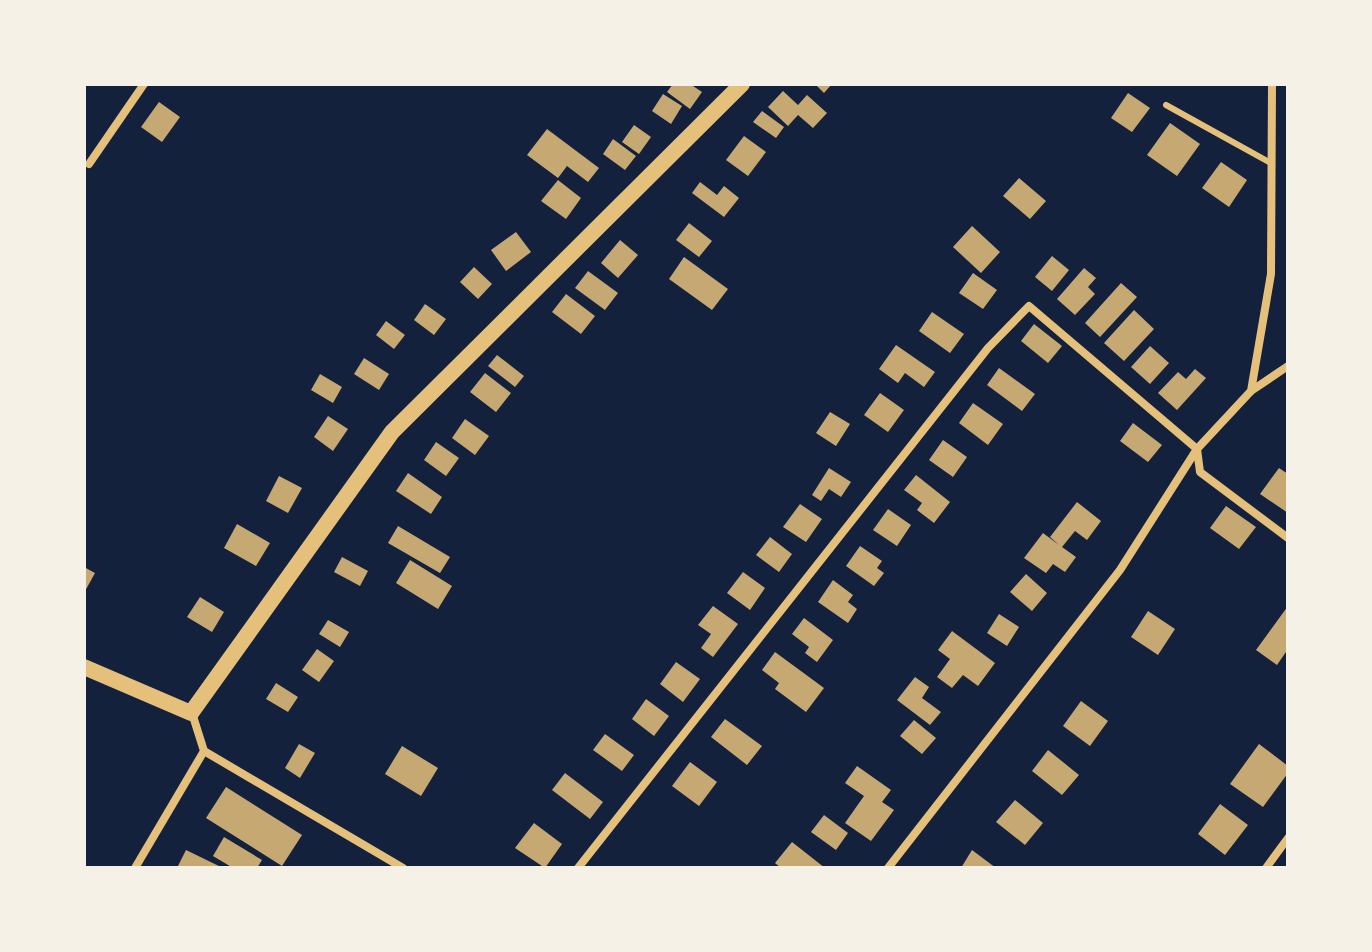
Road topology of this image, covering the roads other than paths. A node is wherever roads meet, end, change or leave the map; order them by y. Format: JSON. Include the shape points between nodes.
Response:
{"nodes":[{"id":1,"x":144,"y":84,"type":"edge"},
{"id":2,"x":742,"y":84,"type":"edge"},
{"id":3,"x":1272,"y":84,"type":"edge"},
{"id":4,"x":1166,"y":105,"type":"dead end"},
{"id":5,"x":1271,"y":163,"type":"junction"},
{"id":6,"x":89,"y":164,"type":"dead end"},
{"id":7,"x":1288,"y":366,"type":"edge"},
{"id":8,"x":1251,"y":391,"type":"junction"},
{"id":9,"x":1197,"y":449,"type":"junction"},
{"id":10,"x":1288,"y":538,"type":"edge"},
{"id":11,"x":84,"y":667,"type":"edge"},
{"id":12,"x":191,"y":713,"type":"junction"},
{"id":13,"x":204,"y":751,"type":"junction"},
{"id":14,"x":1288,"y":838,"type":"edge"},
{"id":15,"x":135,"y":868,"type":"edge"},
{"id":16,"x":403,"y":868,"type":"edge"},
{"id":17,"x":578,"y":868,"type":"edge"},
{"id":18,"x":888,"y":868,"type":"edge"},
{"id":19,"x":1266,"y":868,"type":"edge"}],
"edges":[{"from":1,"to":6,"type":"street"},
{"from":2,"to":12,"type":"main road","via":[[392,432]]},
{"from":3,"to":5,"type":"street"},
{"from":4,"to":5,"type":"lane"},
{"from":5,"to":8,"type":"street","via":[[1271,274]]},
{"from":7,"to":8,"type":"street"},
{"from":8,"to":9,"type":"street"},
{"from":9,"to":10,"type":"street","via":[[1200,472]]},
{"from":9,"to":17,"type":"street","via":[[1029,306],[988,348]]},
{"from":9,"to":18,"type":"street","via":[[1120,570]]},
{"from":11,"to":12,"type":"main road"},
{"from":12,"to":13,"type":"street"},
{"from":13,"to":15,"type":"street"},
{"from":13,"to":16,"type":"street"},
{"from":14,"to":19,"type":"street"}]}
